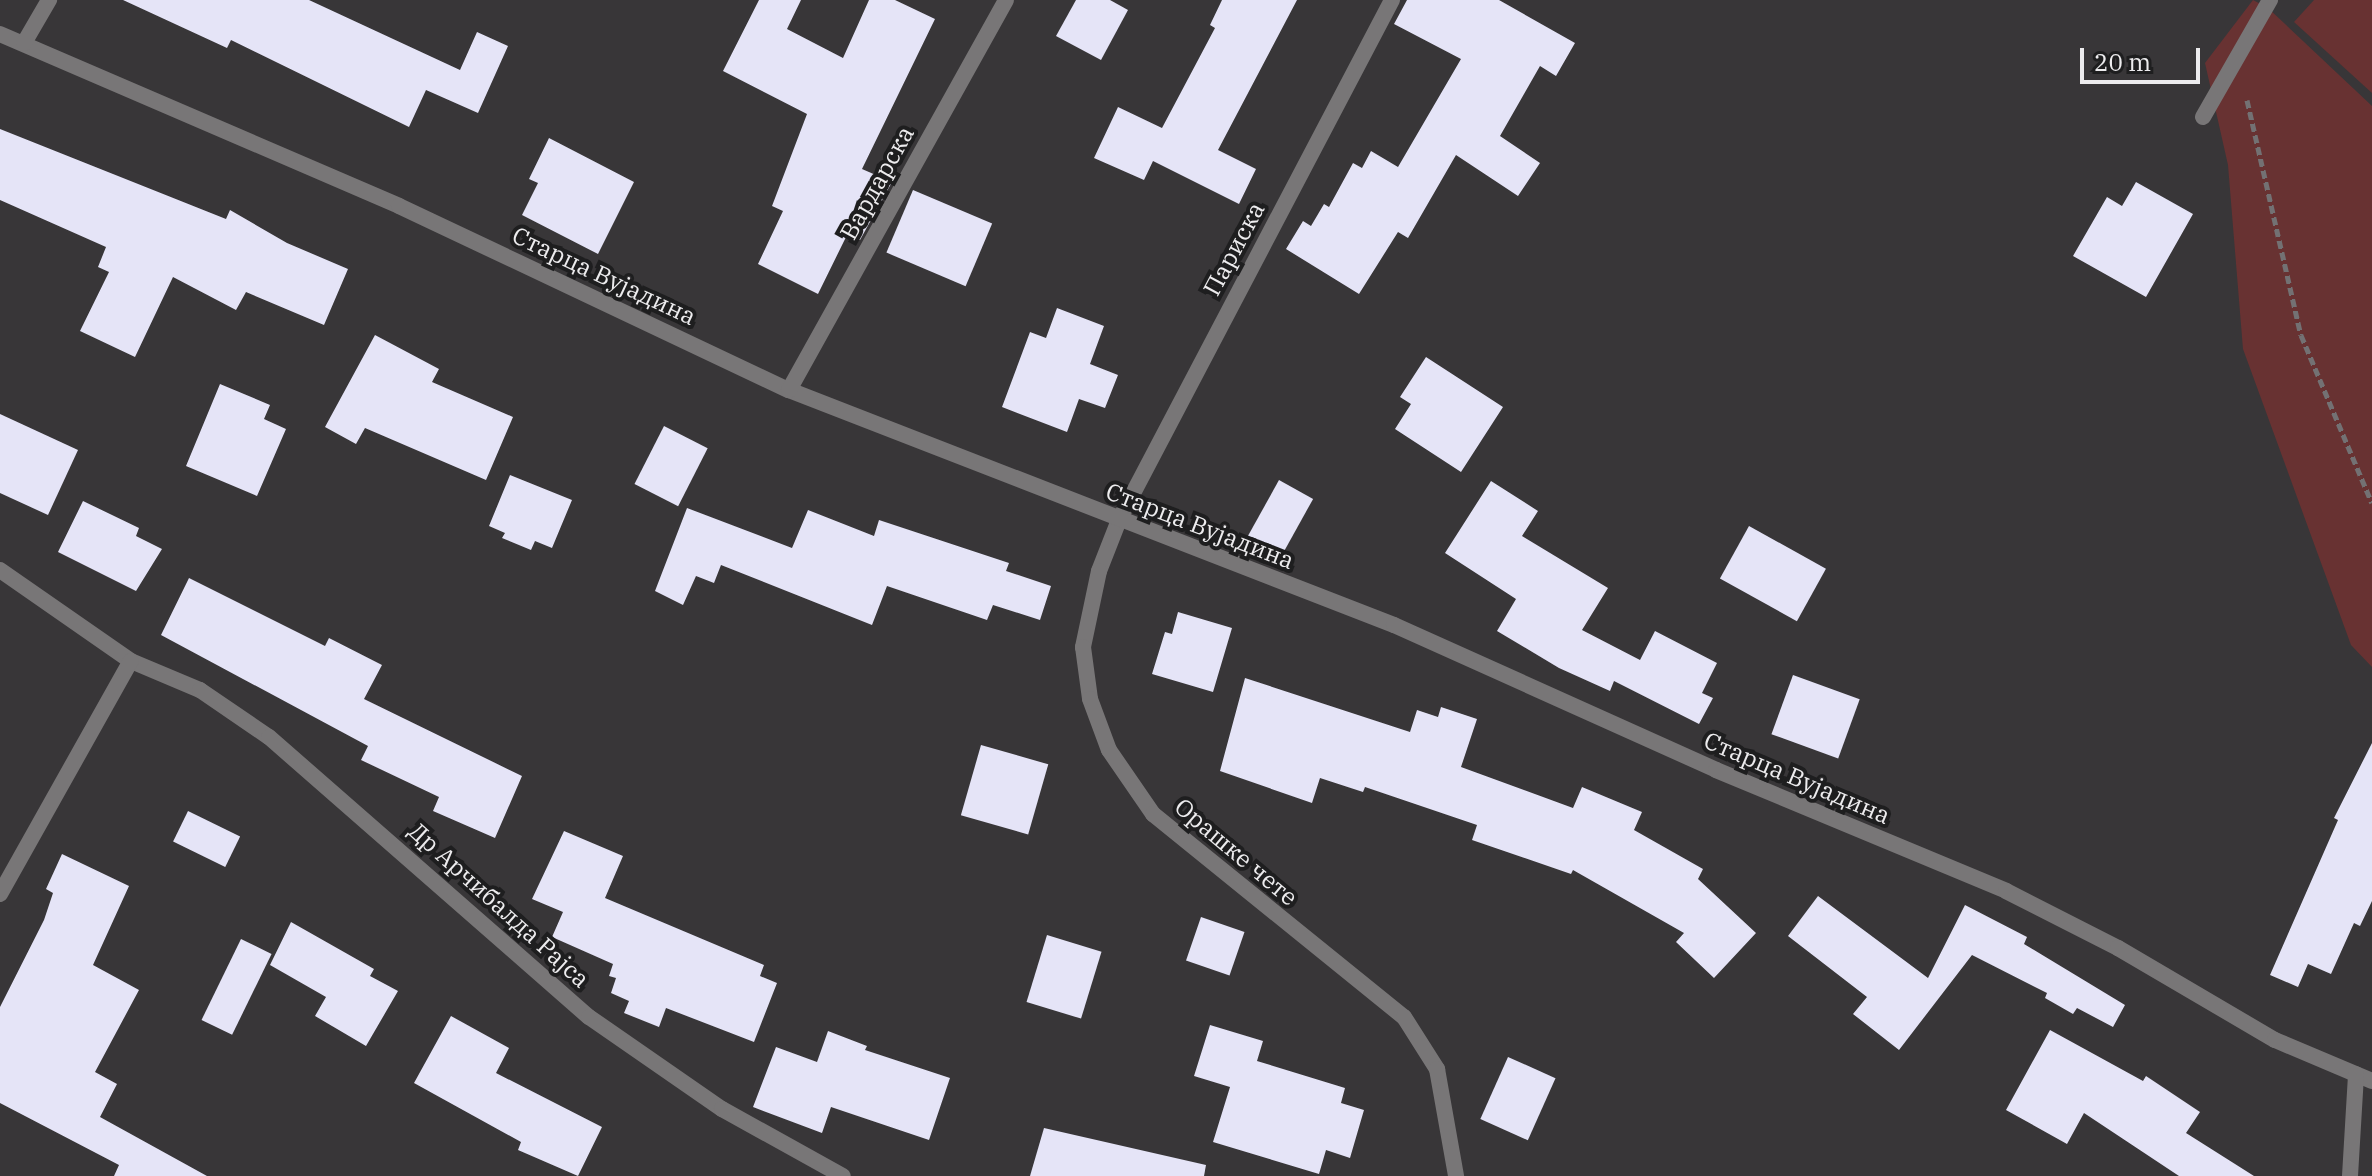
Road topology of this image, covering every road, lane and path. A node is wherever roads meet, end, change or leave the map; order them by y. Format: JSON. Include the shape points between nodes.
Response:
{"nodes":[{"id":1,"x":49,"y":0,"type":"edge"},
{"id":2,"x":1006,"y":0,"type":"edge"},
{"id":3,"x":1392,"y":0,"type":"edge"},
{"id":4,"x":2270,"y":0,"type":"edge"},
{"id":5,"x":0,"y":34,"type":"edge"},
{"id":6,"x":24,"y":43,"type":"junction"},
{"id":7,"x":2237,"y":56,"type":"junction"},
{"id":8,"x":2203,"y":117,"type":"dead end"},
{"id":9,"x":789,"y":390,"type":"junction"},
{"id":10,"x":2372,"y":503,"type":"edge"},
{"id":11,"x":1119,"y":520,"type":"junction"},
{"id":12,"x":0,"y":570,"type":"edge"},
{"id":13,"x":131,"y":661,"type":"junction"},
{"id":14,"x":0,"y":894,"type":"edge"},
{"id":15,"x":2356,"y":1074,"type":"junction"},
{"id":16,"x":2372,"y":1081,"type":"edge"},
{"id":17,"x":843,"y":1176,"type":"edge"},
{"id":18,"x":1456,"y":1176,"type":"edge"},
{"id":19,"x":2350,"y":1176,"type":"edge"}],
"edges":[{"from":1,"to":6,"type":"street"},
{"from":2,"to":9,"type":"street","name":"Вардарска"},
{"from":3,"to":11,"type":"street","name":"Париска"},
{"from":4,"to":7,"type":"street"},
{"from":5,"to":6,"type":"street","name":"Старца Вујадина"},
{"from":6,"to":9,"type":"street","name":"Старца Вујадина","via":[[399,206]]},
{"from":7,"to":8,"type":"street"},
{"from":7,"to":10,"type":"path","via":[[2301,335]]},
{"from":9,"to":11,"type":"street","name":"Старца Вујадина"},
{"from":11,"to":15,"type":"street","name":"Старца Вујадина","via":[[1394,625],[1716,770],[2006,891],[2118,948],[2275,1040]]},
{"from":11,"to":18,"type":"street","name":"Орашке чете","via":[[1091,599],[1083,647],[1090,699],[1109,750],[1153,814],[1404,1017],[1437,1069]]},
{"from":12,"to":13,"type":"street","name":"Др Арчибалда Рајса"},
{"from":13,"to":14,"type":"street"},
{"from":13,"to":17,"type":"street","name":"Др Арчибалда Рајса","via":[[200,690],[269,737],[589,1017],[722,1109]]},
{"from":15,"to":16,"type":"street","name":"Старца Вујадина"},
{"from":15,"to":19,"type":"street"}]}
